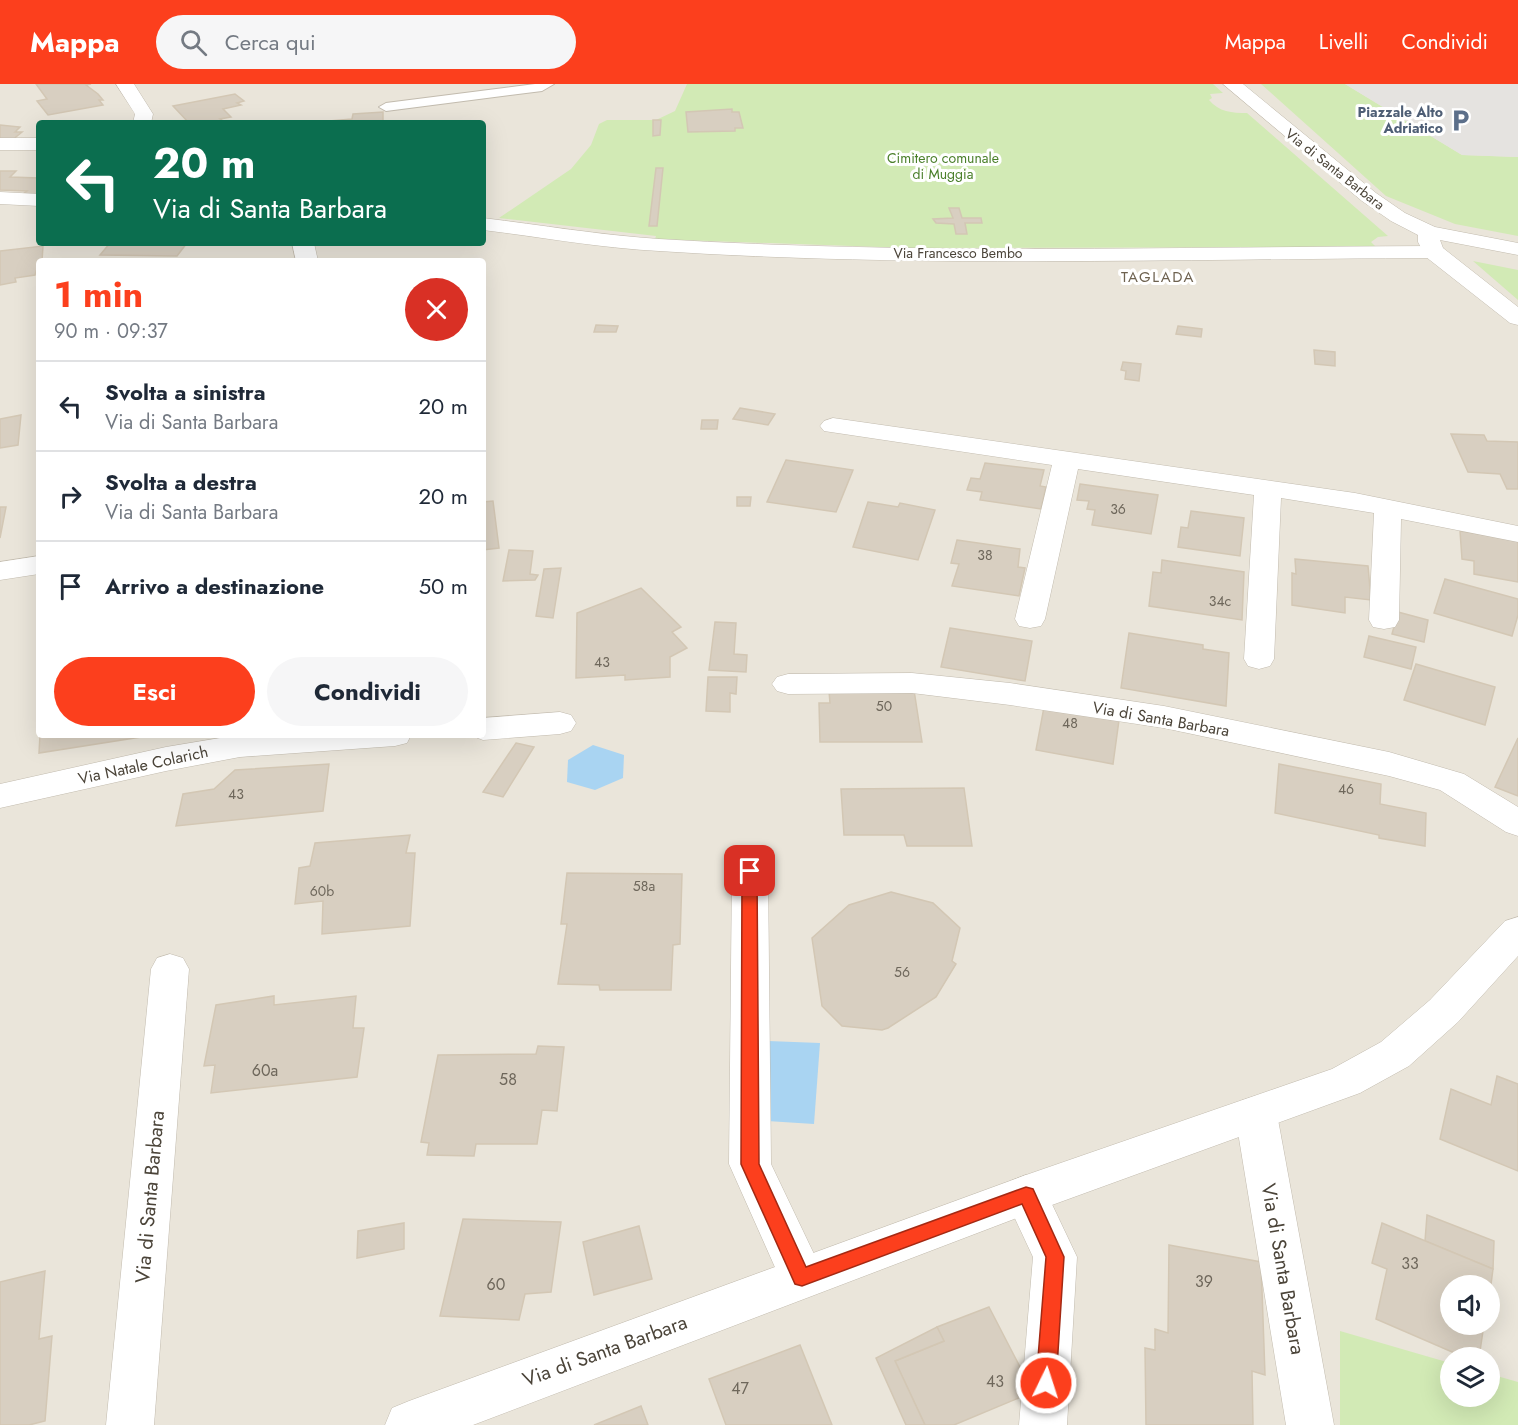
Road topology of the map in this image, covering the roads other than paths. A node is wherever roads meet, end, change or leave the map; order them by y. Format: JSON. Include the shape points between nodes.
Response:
{"nodes":[{"id":1,"x":125,"y":84,"type":"edge"},
{"id":2,"x":548,"y":84,"type":"edge"},
{"id":3,"x":1232,"y":84,"type":"edge"},
{"id":4,"x":386,"y":107,"type":"dead end"},
{"id":5,"x":143,"y":120,"type":"edge"},
{"id":6,"x":0,"y":144,"type":"edge"},
{"id":7,"x":36,"y":144,"type":"edge"},
{"id":8,"x":0,"y":198,"type":"edge"},
{"id":9,"x":36,"y":200,"type":"edge"},
{"id":10,"x":486,"y":224,"type":"edge"},
{"id":11,"x":1432,"y":242,"type":"junction"},
{"id":12,"x":1518,"y":249,"type":"edge"},
{"id":13,"x":1518,"y":318,"type":"edge"},
{"id":14,"x":833,"y":426,"type":"dead end"},
{"id":15,"x":1067,"y":459,"type":"junction"},
{"id":16,"x":1268,"y":488,"type":"junction"},
{"id":17,"x":1388,"y":509,"type":"junction"},
{"id":18,"x":1518,"y":534,"type":"edge"},
{"id":19,"x":36,"y":565,"type":"edge"},
{"id":20,"x":0,"y":571,"type":"edge"},
{"id":21,"x":1030,"y":619,"type":"dead end"},
{"id":22,"x":1384,"y":620,"type":"dead end"},
{"id":23,"x":1259,"y":659,"type":"dead end"},
{"id":24,"x":788,"y":684,"type":"dead end"},
{"id":25,"x":560,"y":723,"type":"dead end"},
{"id":26,"x":486,"y":729,"type":"edge"},
{"id":27,"x":353,"y":738,"type":"edge"},
{"id":28,"x":0,"y":796,"type":"edge"},
{"id":29,"x":1518,"y":823,"type":"edge"},
{"id":30,"x":750,"y":871,"type":"dead end"},
{"id":31,"x":1518,"y":932,"type":"edge"},
{"id":32,"x":170,"y":969,"type":"dead end"},
{"id":33,"x":1256,"y":1114,"type":"junction"},
{"id":34,"x":1026,"y":1195,"type":"junction"},
{"id":35,"x":802,"y":1277,"type":"junction"},
{"id":36,"x":130,"y":1425,"type":"edge"},
{"id":37,"x":409,"y":1425,"type":"edge"},
{"id":38,"x":1043,"y":1425,"type":"edge"},
{"id":39,"x":1310,"y":1425,"type":"edge"}],
"edges":[{"from":1,"to":5,"type":"street","via":[[144,114]]},
{"from":2,"to":4,"type":"lane"},
{"from":3,"to":11,"type":"street","name":"Via di Santa Barbara","via":[[1369,197]]},
{"from":6,"to":7,"type":"street"},
{"from":8,"to":9,"type":"street"},
{"from":10,"to":11,"type":"street","name":"Via Francesco Bembo","via":[[657,245],[914,254]]},
{"from":11,"to":12,"type":"street"},
{"from":11,"to":13,"type":"street","name":"Via di Santa Barbara"},
{"from":14,"to":15,"type":"street"},
{"from":15,"to":16,"type":"street"},
{"from":15,"to":21,"type":"street"},
{"from":16,"to":17,"type":"street"},
{"from":16,"to":23,"type":"street"},
{"from":17,"to":18,"type":"street"},
{"from":17,"to":22,"type":"street"},
{"from":19,"to":20,"type":"street"},
{"from":24,"to":29,"type":"street","name":"Via di Santa Barbara","via":[[912,683],[1164,717],[1389,764],[1452,782]]},
{"from":25,"to":26,"type":"street"},
{"from":27,"to":28,"type":"street","name":"Via Natale Colarich","via":[[240,746]]},
{"from":30,"to":35,"type":"street","via":[[750,1164]]},
{"from":31,"to":33,"type":"street","name":"Via di Santa Barbara","via":[[1444,1011],[1395,1054],[1346,1081]]},
{"from":32,"to":36,"type":"street","name":"Via di Santa Barbara"},
{"from":33,"to":34,"type":"street","name":"Via di Santa Barbara"},
{"from":33,"to":39,"type":"street","name":"Via di Santa Barbara"},
{"from":34,"to":35,"type":"street","name":"Via di Santa Barbara"},
{"from":34,"to":38,"type":"street","via":[[1055,1257]]},
{"from":35,"to":37,"type":"street","name":"Via di Santa Barbara"}]}
